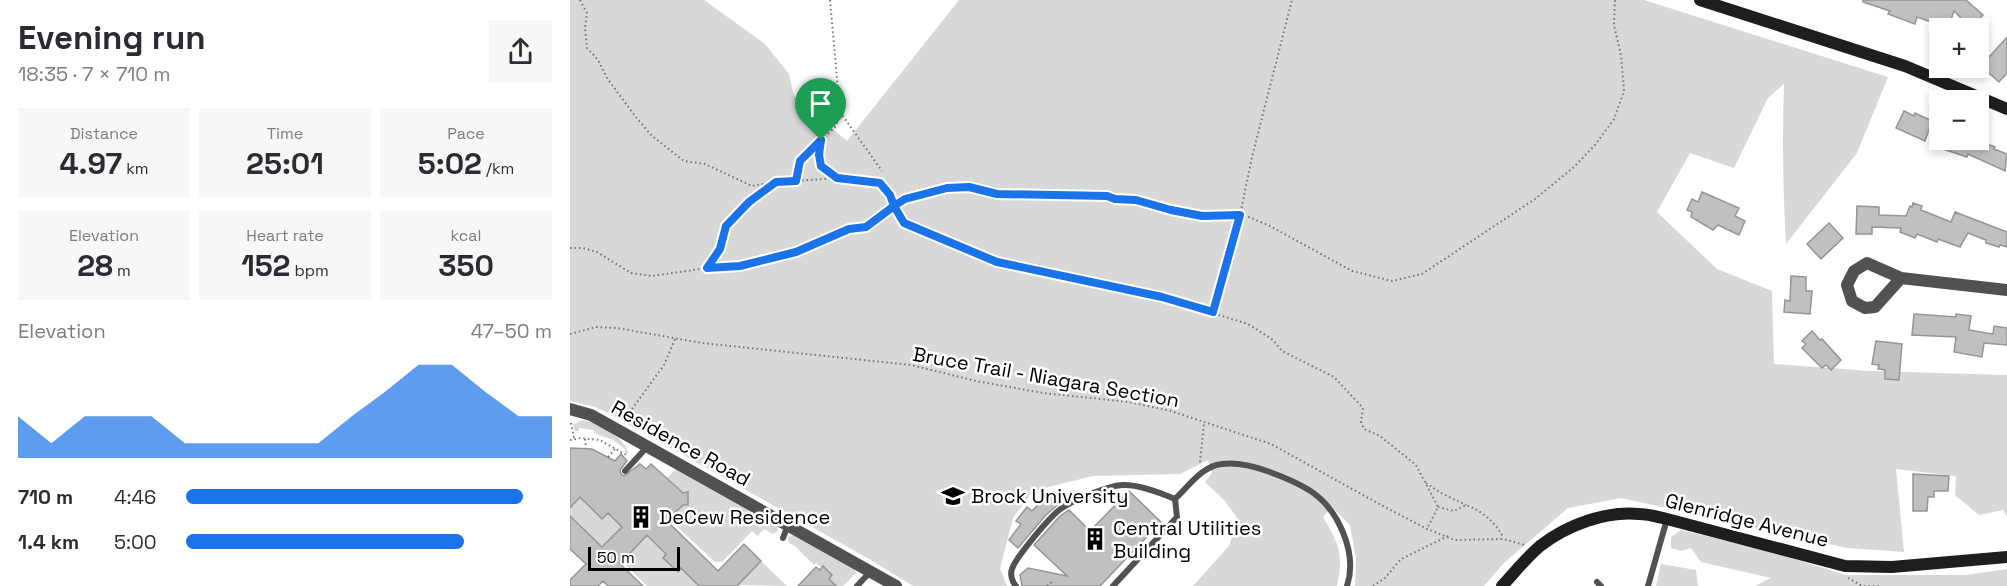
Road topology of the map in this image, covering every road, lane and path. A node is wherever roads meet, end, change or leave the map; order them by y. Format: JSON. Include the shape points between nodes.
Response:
{"nodes":[{"id":1,"x":580,"y":0,"type":"edge"},
{"id":2,"x":830,"y":0,"type":"edge"},
{"id":3,"x":1292,"y":0,"type":"edge"},
{"id":4,"x":1615,"y":0,"type":"edge"},
{"id":5,"x":1700,"y":0,"type":"edge"},
{"id":6,"x":2007,"y":109,"type":"edge"},
{"id":7,"x":840,"y":112,"type":"junction"},
{"id":8,"x":821,"y":140,"type":"junction"},
{"id":9,"x":882,"y":171,"type":"dead end"},
{"id":10,"x":837,"y":178,"type":"junction"},
{"id":11,"x":796,"y":181,"type":"junction"},
{"id":12,"x":776,"y":182,"type":"junction"},
{"id":13,"x":894,"y":206,"type":"junction"},
{"id":14,"x":1240,"y":215,"type":"junction"},
{"id":15,"x":570,"y":248,"type":"edge"},
{"id":16,"x":707,"y":268,"type":"junction"},
{"id":17,"x":1901,"y":278,"type":"dead end"},
{"id":18,"x":2007,"y":290,"type":"edge"},
{"id":19,"x":1213,"y":312,"type":"junction"},
{"id":20,"x":570,"y":334,"type":"edge"},
{"id":21,"x":675,"y":339,"type":"junction"},
{"id":22,"x":574,"y":413,"type":"edge"},
{"id":23,"x":1204,"y":423,"type":"junction"},
{"id":24,"x":572,"y":425,"type":"dead end"},
{"id":25,"x":617,"y":429,"type":"junction"},
{"id":26,"x":585,"y":438,"type":"junction"},
{"id":27,"x":572,"y":439,"type":"edge"},
{"id":28,"x":648,"y":446,"type":"junction"},
{"id":29,"x":586,"y":448,"type":"dead end"},
{"id":30,"x":616,"y":448,"type":"junction"},
{"id":31,"x":628,"y":456,"type":"dead end"},
{"id":32,"x":608,"y":457,"type":"dead end"},
{"id":33,"x":625,"y":471,"type":"dead end"},
{"id":34,"x":1198,"y":477,"type":"junction"},
{"id":35,"x":1424,"y":481,"type":"junction"},
{"id":36,"x":1175,"y":499,"type":"junction"},
{"id":37,"x":1466,"y":505,"type":"junction"},
{"id":38,"x":1438,"y":507,"type":"junction"},
{"id":39,"x":1667,"y":519,"type":"junction"},
{"id":40,"x":788,"y":524,"type":"junction"},
{"id":41,"x":1427,"y":529,"type":"junction"},
{"id":42,"x":1448,"y":536,"type":"junction"},
{"id":43,"x":783,"y":538,"type":"dead end"},
{"id":44,"x":1503,"y":539,"type":"junction"},
{"id":45,"x":1527,"y":546,"type":"dead end"},
{"id":46,"x":2007,"y":557,"type":"edge"},
{"id":47,"x":871,"y":571,"type":"junction"},
{"id":48,"x":1843,"y":576,"type":"dead end"},
{"id":49,"x":1053,"y":581,"type":"dead end"},
{"id":50,"x":857,"y":586,"type":"edge"},
{"id":51,"x":896,"y":586,"type":"edge"},
{"id":52,"x":1016,"y":586,"type":"edge"},
{"id":53,"x":1047,"y":586,"type":"edge"},
{"id":54,"x":1113,"y":586,"type":"edge"},
{"id":55,"x":1347,"y":586,"type":"edge"},
{"id":56,"x":1372,"y":586,"type":"edge"},
{"id":57,"x":1502,"y":586,"type":"edge"},
{"id":58,"x":1648,"y":586,"type":"edge"},
{"id":59,"x":1879,"y":586,"type":"edge"}],
"edges":[{"from":1,"to":12,"type":"path","via":[[587,13],[587,48],[652,136],[684,161],[705,164],[752,186]]},
{"from":2,"to":7,"type":"path"},
{"from":3,"to":14,"type":"path"},
{"from":4,"to":14,"type":"path","via":[[1614,25],[1624,91],[1614,119],[1595,146],[1534,199],[1422,274],[1392,280],[1352,271],[1270,226]]},
{"from":5,"to":6,"type":"main road","via":[[1905,66]]},
{"from":7,"to":8,"type":"path","via":[[836,126]]},
{"from":7,"to":9,"type":"path"},
{"from":8,"to":10,"type":"path","via":[[821,166]]},
{"from":8,"to":11,"type":"path","via":[[800,161]]},
{"from":10,"to":11,"type":"path"},
{"from":10,"to":13,"type":"path","via":[[880,183]]},
{"from":11,"to":12,"type":"path"},
{"from":12,"to":16,"type":"path","via":[[726,226],[720,249]]},
{"from":13,"to":14,"type":"path","via":[[905,199],[947,188],[969,187],[997,194],[1107,196],[1202,216]]},
{"from":13,"to":16,"type":"path","via":[[866,227],[849,229],[796,252],[740,266]]},
{"from":13,"to":19,"type":"path","via":[[904,223],[997,262],[1162,297]]},
{"from":14,"to":19,"type":"path"},
{"from":15,"to":16,"type":"path","via":[[597,252],[631,273],[652,276]]},
{"from":17,"to":18,"type":"street"},
{"from":19,"to":35,"type":"path","via":[[1248,324],[1288,355],[1334,377],[1363,408],[1364,429],[1380,436],[1416,465]]},
{"from":20,"to":21,"type":"path","name":"Bruce Trail - Niagara Section","via":[[596,327]]},
{"from":21,"to":23,"type":"path","name":"Bruce Trail - Niagara Section","via":[[911,365],[1043,393],[1129,402]]},
{"from":21,"to":25,"type":"path","via":[[664,365]]},
{"from":22,"to":25,"type":"street","name":"Residence Road","via":[[591,415]]},
{"from":23,"to":34,"type":"path"},
{"from":23,"to":41,"type":"path","name":"Bruce Trail - Niagara Section","via":[[1271,444]]},
{"from":24,"to":27,"type":"path"},
{"from":25,"to":28,"type":"street","name":"Residence Road"},
{"from":26,"to":27,"type":"path"},
{"from":26,"to":29,"type":"path"},
{"from":26,"to":30,"type":"path"},
{"from":28,"to":33,"type":"lane"},
{"from":28,"to":40,"type":"street","name":"Residence Road"},
{"from":30,"to":31,"type":"path"},
{"from":30,"to":32,"type":"path"},
{"from":34,"to":36,"type":"lane"},
{"from":34,"to":55,"type":"lane","via":[[1206,469],[1222,464],[1252,466],[1308,490],[1333,515],[1343,534],[1350,562]]},
{"from":35,"to":37,"type":"path"},
{"from":35,"to":38,"type":"path"},
{"from":36,"to":52,"type":"lane","via":[[1122,485],[1061,509],[1011,570]]},
{"from":36,"to":54,"type":"lane","via":[[1177,517]]},
{"from":37,"to":38,"type":"path","via":[[1454,511]]},
{"from":37,"to":44,"type":"path","via":[[1479,510]]},
{"from":38,"to":41,"type":"path"},
{"from":39,"to":46,"type":"main road","name":"Glenridge Avenue","via":[[1845,566],[1892,567]]},
{"from":39,"to":57,"type":"main road","name":"Glenridge Avenue","via":[[1639,514],[1607,516],[1580,524],[1540,546]]},
{"from":39,"to":58,"type":"lane"},
{"from":40,"to":43,"type":"lane"},
{"from":40,"to":47,"type":"street","name":"Residence Road"},
{"from":41,"to":42,"type":"path","name":"Bruce Trail - Niagara Section"},
{"from":42,"to":44,"type":"path","name":"Bruce Trail - Niagara Section","via":[[1455,540]]},
{"from":42,"to":56,"type":"path","via":[[1401,559],[1385,578]]},
{"from":44,"to":45,"type":"path","name":"Bruce Trail - Niagara Section"},
{"from":47,"to":50,"type":"lane"},
{"from":47,"to":51,"type":"street","name":"Residence Road"},
{"from":48,"to":59,"type":"path","via":[[1862,586]]},
{"from":49,"to":53,"type":"path"}]}
